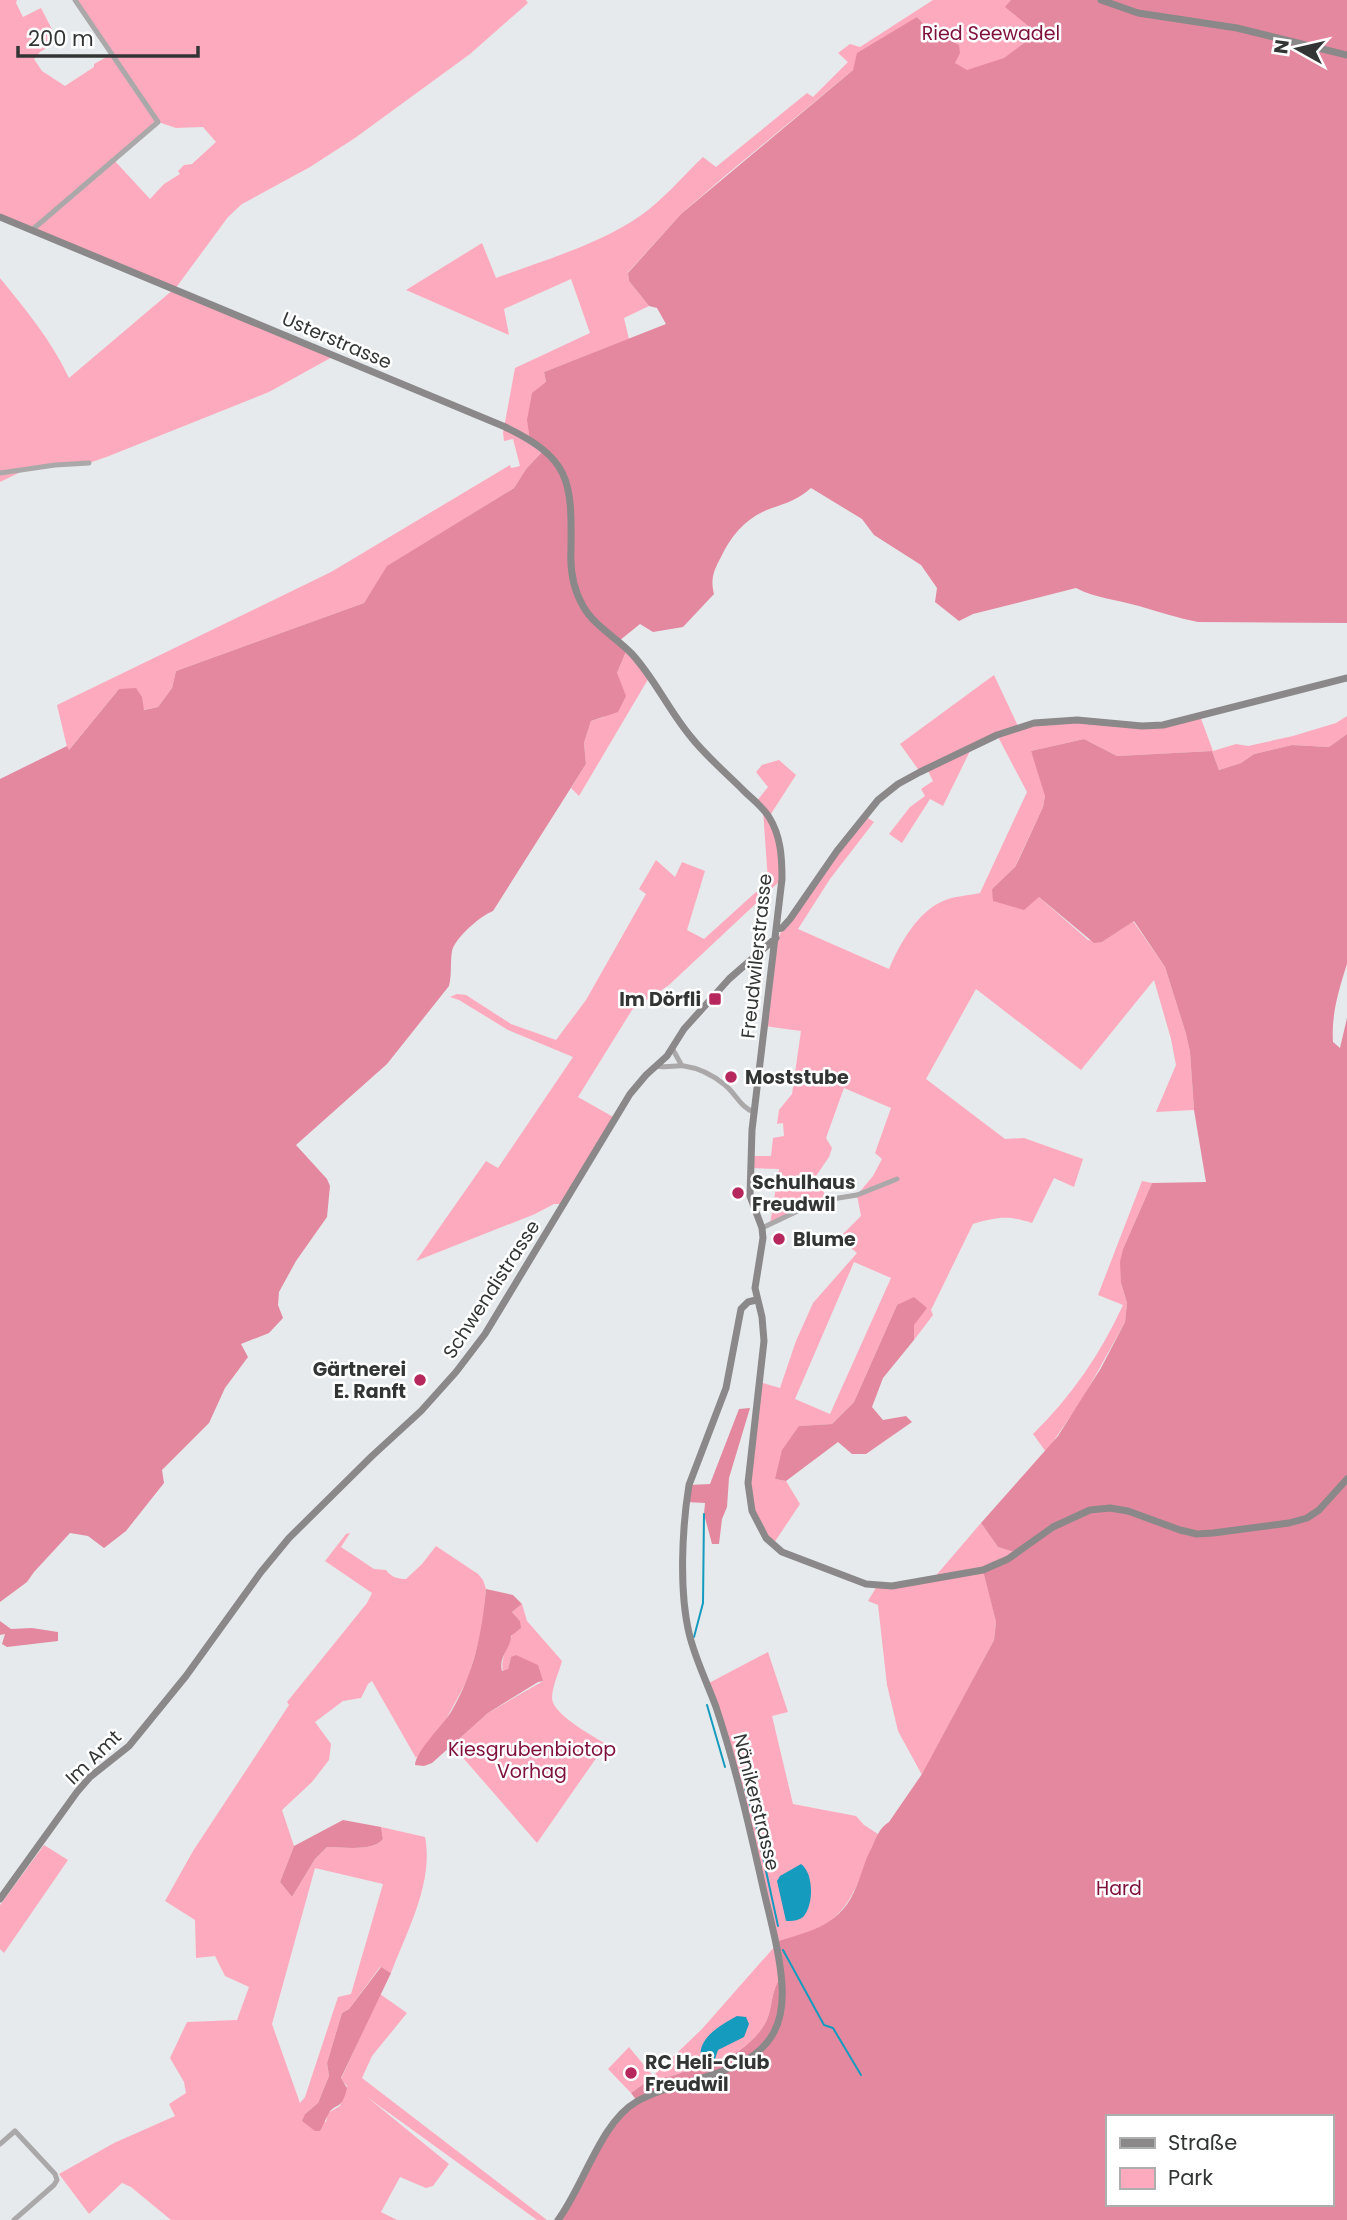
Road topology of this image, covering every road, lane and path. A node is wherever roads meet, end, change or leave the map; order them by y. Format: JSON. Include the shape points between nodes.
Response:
{"nodes":[{"id":1,"x":75,"y":0,"type":"edge"},
{"id":2,"x":1101,"y":0,"type":"edge"},
{"id":3,"x":1347,"y":55,"type":"edge"},
{"id":4,"x":0,"y":217,"type":"edge"},
{"id":5,"x":32,"y":230,"type":"junction"},
{"id":6,"x":89,"y":463,"type":"dead end"},
{"id":7,"x":0,"y":473,"type":"edge"},
{"id":8,"x":571,"y":566,"type":"joint"},
{"id":9,"x":1347,"y":678,"type":"edge"},
{"id":10,"x":777,"y":929,"type":"junction"},
{"id":11,"x":776,"y":938,"type":"junction"},
{"id":12,"x":672,"y":1048,"type":"junction"},
{"id":13,"x":656,"y":1066,"type":"junction"},
{"id":14,"x":682,"y":1066,"type":"junction"},
{"id":15,"x":754,"y":1112,"type":"junction"},
{"id":16,"x":897,"y":1179,"type":"dead end"},
{"id":17,"x":762,"y":1228,"type":"junction"},
{"id":18,"x":757,"y":1300,"type":"junction"},
{"id":19,"x":1347,"y":1479,"type":"edge"},
{"id":20,"x":212,"y":1641,"type":"joint"},
{"id":21,"x":0,"y":1899,"type":"edge"},
{"id":22,"x":0,"y":2144,"type":"edge"},
{"id":23,"x":14,"y":2220,"type":"edge"},
{"id":24,"x":558,"y":2220,"type":"edge"}],
"edges":[{"from":1,"to":5,"type":"street","via":[[158,122]]},
{"from":2,"to":3,"type":"street","via":[[1138,13],[1237,28]]},
{"from":4,"to":5,"type":"street","name":"Usterstrasse"},
{"from":5,"to":8,"type":"street","name":"Usterstrasse","via":[[530,440],[554,459],[569,486]]},
{"from":6,"to":7,"type":"street"},
{"from":8,"to":10,"type":"street","name":"Freudwilerstrasse","via":[[578,596],[592,619],[633,655],[693,740],[769,817],[782,866]]},
{"from":9,"to":10,"type":"street","via":[[1163,725],[1063,719],[997,735],[888,792],[837,851],[790,919]]},
{"from":10,"to":11,"type":"street","name":"Freudwilerstrasse"},
{"from":11,"to":12,"type":"street","name":"Schwendistrasse","via":[[729,979]]},
{"from":11,"to":15,"type":"street","name":"Freudwilerstrasse"},
{"from":12,"to":13,"type":"street","name":"Schwendistrasse"},
{"from":12,"to":14,"type":"street"},
{"from":13,"to":14,"type":"street"},
{"from":13,"to":20,"type":"street","name":"Schwendistrasse","via":[[624,1104],[471,1353],[441,1391],[289,1538]]},
{"from":14,"to":15,"type":"street","via":[[717,1079]]},
{"from":15,"to":17,"type":"street","name":"Freudwilerstrasse","via":[[750,1196]]},
{"from":16,"to":17,"type":"street","via":[[857,1195],[806,1207]]},
{"from":17,"to":18,"type":"street","name":"Freudwilerstrasse"},
{"from":18,"to":19,"type":"street","name":"Freudwilerstrasse","via":[[764,1341],[748,1483],[752,1511],[766,1538],[782,1552],[866,1584],[892,1586],[984,1570],[1066,1520],[1101,1508],[1128,1511],[1197,1534],[1289,1523],[1319,1510]]},
{"from":18,"to":24,"type":"street","name":"Nänikerstrasse","via":[[741,1309],[726,1388],[689,1485],[684,1578],[689,1631],[732,1764],[779,1960],[779,2019],[770,2040],[746,2060],[646,2097],[626,2109],[608,2130]]},
{"from":20,"to":21,"type":"street","name":"Im Amt","via":[[129,1746],[77,1792]]},
{"from":22,"to":23,"type":"street","via":[[15,2131],[57,2180]]}]}
